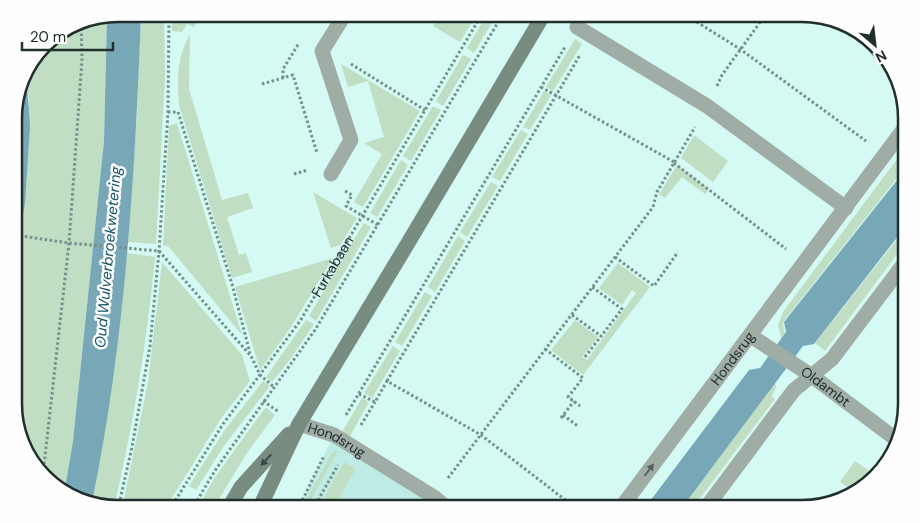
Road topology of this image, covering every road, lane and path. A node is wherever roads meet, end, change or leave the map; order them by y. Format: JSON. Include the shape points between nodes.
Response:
{"nodes":[{"id":1,"x":477,"y":22,"type":"edge"},
{"id":2,"x":498,"y":22,"type":"edge"},
{"id":3,"x":539,"y":22,"type":"edge"},
{"id":4,"x":697,"y":22,"type":"edge"},
{"id":5,"x":760,"y":22,"type":"edge"},
{"id":6,"x":169,"y":23,"type":"edge"},
{"id":7,"x":340,"y":23,"type":"edge"},
{"id":8,"x":577,"y":27,"type":"joint"},
{"id":9,"x":81,"y":30,"type":"edge"},
{"id":10,"x":591,"y":35,"type":"junction"},
{"id":11,"x":740,"y":49,"type":"junction"},
{"id":12,"x":326,"y":61,"type":"junction"},
{"id":13,"x":262,"y":84,"type":"dead end"},
{"id":14,"x":541,"y":87,"type":"junction"},
{"id":15,"x":556,"y":95,"type":"junction"},
{"id":16,"x":707,"y":106,"type":"junction"},
{"id":17,"x":425,"y":110,"type":"junction"},
{"id":18,"x":168,"y":112,"type":"junction"},
{"id":19,"x":897,"y":138,"type":"edge"},
{"id":20,"x":318,"y":154,"type":"dead end"},
{"id":21,"x":885,"y":154,"type":"junction"},
{"id":22,"x":674,"y":163,"type":"junction"},
{"id":23,"x":310,"y":170,"type":"dead end"},
{"id":24,"x":294,"y":174,"type":"dead end"},
{"id":25,"x":331,"y":174,"type":"joint"},
{"id":26,"x":846,"y":208,"type":"junction"},
{"id":27,"x":362,"y":215,"type":"junction"},
{"id":28,"x":378,"y":225,"type":"junction"},
{"id":29,"x":22,"y":236,"type":"edge"},
{"id":30,"x":69,"y":243,"type":"junction"},
{"id":31,"x":160,"y":250,"type":"junction"},
{"id":32,"x":678,"y":252,"type":"dead end"},
{"id":33,"x":615,"y":257,"type":"junction"},
{"id":34,"x":804,"y":263,"type":"junction"},
{"id":35,"x":897,"y":273,"type":"edge"},
{"id":36,"x":592,"y":287,"type":"junction"},
{"id":37,"x":572,"y":315,"type":"junction"},
{"id":38,"x":602,"y":336,"type":"junction"},
{"id":39,"x":756,"y":339,"type":"junction"},
{"id":40,"x":545,"y":349,"type":"junction"},
{"id":41,"x":251,"y":356,"type":"junction"},
{"id":42,"x":585,"y":357,"type":"dead end"},
{"id":43,"x":807,"y":373,"type":"junction"},
{"id":44,"x":260,"y":375,"type":"junction"},
{"id":45,"x":386,"y":381,"type":"junction"},
{"id":46,"x":274,"y":387,"type":"junction"},
{"id":47,"x":359,"y":394,"type":"junction"},
{"id":48,"x":574,"y":401,"type":"junction"},
{"id":49,"x":580,"y":406,"type":"dead end"},
{"id":50,"x":299,"y":424,"type":"junction"},
{"id":51,"x":579,"y":427,"type":"dead end"},
{"id":52,"x":334,"y":435,"type":"junction"},
{"id":53,"x":481,"y":435,"type":"junction"},
{"id":54,"x":892,"y":436,"type":"edge"},
{"id":55,"x":44,"y":465,"type":"edge"},
{"id":56,"x":434,"y":497,"type":"junction"},
{"id":57,"x":120,"y":500,"type":"edge"},
{"id":58,"x":176,"y":500,"type":"edge"},
{"id":59,"x":197,"y":500,"type":"edge"},
{"id":60,"x":233,"y":500,"type":"edge"},
{"id":61,"x":264,"y":500,"type":"edge"},
{"id":62,"x":302,"y":500,"type":"edge"},
{"id":63,"x":438,"y":500,"type":"edge"},
{"id":64,"x":565,"y":500,"type":"edge"},
{"id":65,"x":627,"y":500,"type":"edge"},
{"id":66,"x":712,"y":500,"type":"edge"}],
"edges":[{"from":1,"to":17,"type":"path","name":"Furkabaan"},
{"from":2,"to":28,"type":"path","name":"Furkabaan"},
{"from":3,"to":50,"type":"street"},
{"from":4,"to":11,"type":"path"},
{"from":5,"to":11,"type":"path"},
{"from":6,"to":18,"type":"path"},
{"from":7,"to":12,"type":"street","via":[[322,51]]},
{"from":8,"to":10,"type":"street"},
{"from":8,"to":14,"type":"path"},
{"from":9,"to":30,"type":"path"},
{"from":10,"to":15,"type":"path"},
{"from":10,"to":16,"type":"street"},
{"from":11,"to":16,"type":"path","via":[[722,75]]},
{"from":11,"to":21,"type":"path"},
{"from":12,"to":17,"type":"path","via":[[340,58]]},
{"from":12,"to":25,"type":"street","via":[[351,140]]},
{"from":13,"to":20,"type":"path","via":[[293,75]]},
{"from":14,"to":15,"type":"path"},
{"from":14,"to":47,"type":"path"},
{"from":15,"to":22,"type":"path"},
{"from":15,"to":45,"type":"path"},
{"from":16,"to":22,"type":"path"},
{"from":16,"to":26,"type":"street"},
{"from":17,"to":27,"type":"path","name":"Furkabaan"},
{"from":18,"to":31,"type":"path"},
{"from":18,"to":41,"type":"path","via":[[178,112]]},
{"from":19,"to":21,"type":"street","name":"Hondsrug"},
{"from":21,"to":26,"type":"street","name":"Hondsrug"},
{"from":22,"to":33,"type":"path","via":[[657,192],[653,207]]},
{"from":22,"to":34,"type":"path"},
{"from":23,"to":24,"type":"path"},
{"from":25,"to":27,"type":"path","via":[[327,181],[352,195],[346,206]]},
{"from":26,"to":34,"type":"street","name":"Hondsrug"},
{"from":27,"to":28,"type":"path"},
{"from":27,"to":44,"type":"path","name":"Furkabaan","via":[[300,321]]},
{"from":28,"to":46,"type":"path","name":"Furkabaan","via":[[315,330]]},
{"from":29,"to":30,"type":"path"},
{"from":30,"to":31,"type":"path"},
{"from":30,"to":55,"type":"path"},
{"from":31,"to":41,"type":"path"},
{"from":31,"to":57,"type":"path","via":[[150,346]]},
{"from":32,"to":33,"type":"path","via":[[654,286]]},
{"from":33,"to":36,"type":"path"},
{"from":34,"to":39,"type":"street","name":"Hondsrug"},
{"from":35,"to":43,"type":"street","via":[[832,359]]},
{"from":36,"to":37,"type":"path"},
{"from":36,"to":38,"type":"path","via":[[622,309]]},
{"from":37,"to":38,"type":"path"},
{"from":37,"to":40,"type":"path"},
{"from":38,"to":42,"type":"path"},
{"from":39,"to":43,"type":"street","name":"Oldambt"},
{"from":65,"to":39,"type":"street","name":"Hondsrug","one_way":true},
{"from":40,"to":48,"type":"path","via":[[582,378],[568,397]]},
{"from":40,"to":53,"type":"path"},
{"from":41,"to":44,"type":"path"},
{"from":43,"to":54,"type":"street","name":"Oldambt"},
{"from":43,"to":66,"type":"street"},
{"from":44,"to":46,"type":"path"},
{"from":44,"to":58,"type":"path","name":"Furkabaan","via":[[223,424]]},
{"from":45,"to":47,"type":"path","via":[[375,402]]},
{"from":45,"to":53,"type":"path"},
{"from":46,"to":59,"type":"path","name":"Furkabaan"},
{"from":47,"to":52,"type":"path"},
{"from":48,"to":49,"type":"path"},
{"from":48,"to":51,"type":"path","via":[[562,417]]},
{"from":50,"to":52,"type":"street","name":"Hondsrug"},
{"from":50,"to":60,"type":"street","one_way":true,"via":[[241,486]]},
{"from":50,"to":61,"type":"street"},
{"from":52,"to":56,"type":"street","name":"Hondsrug"},
{"from":52,"to":62,"type":"path"},
{"from":53,"to":56,"type":"path"},
{"from":53,"to":64,"type":"path"},
{"from":56,"to":63,"type":"street","name":"Hondsrug"}]}
